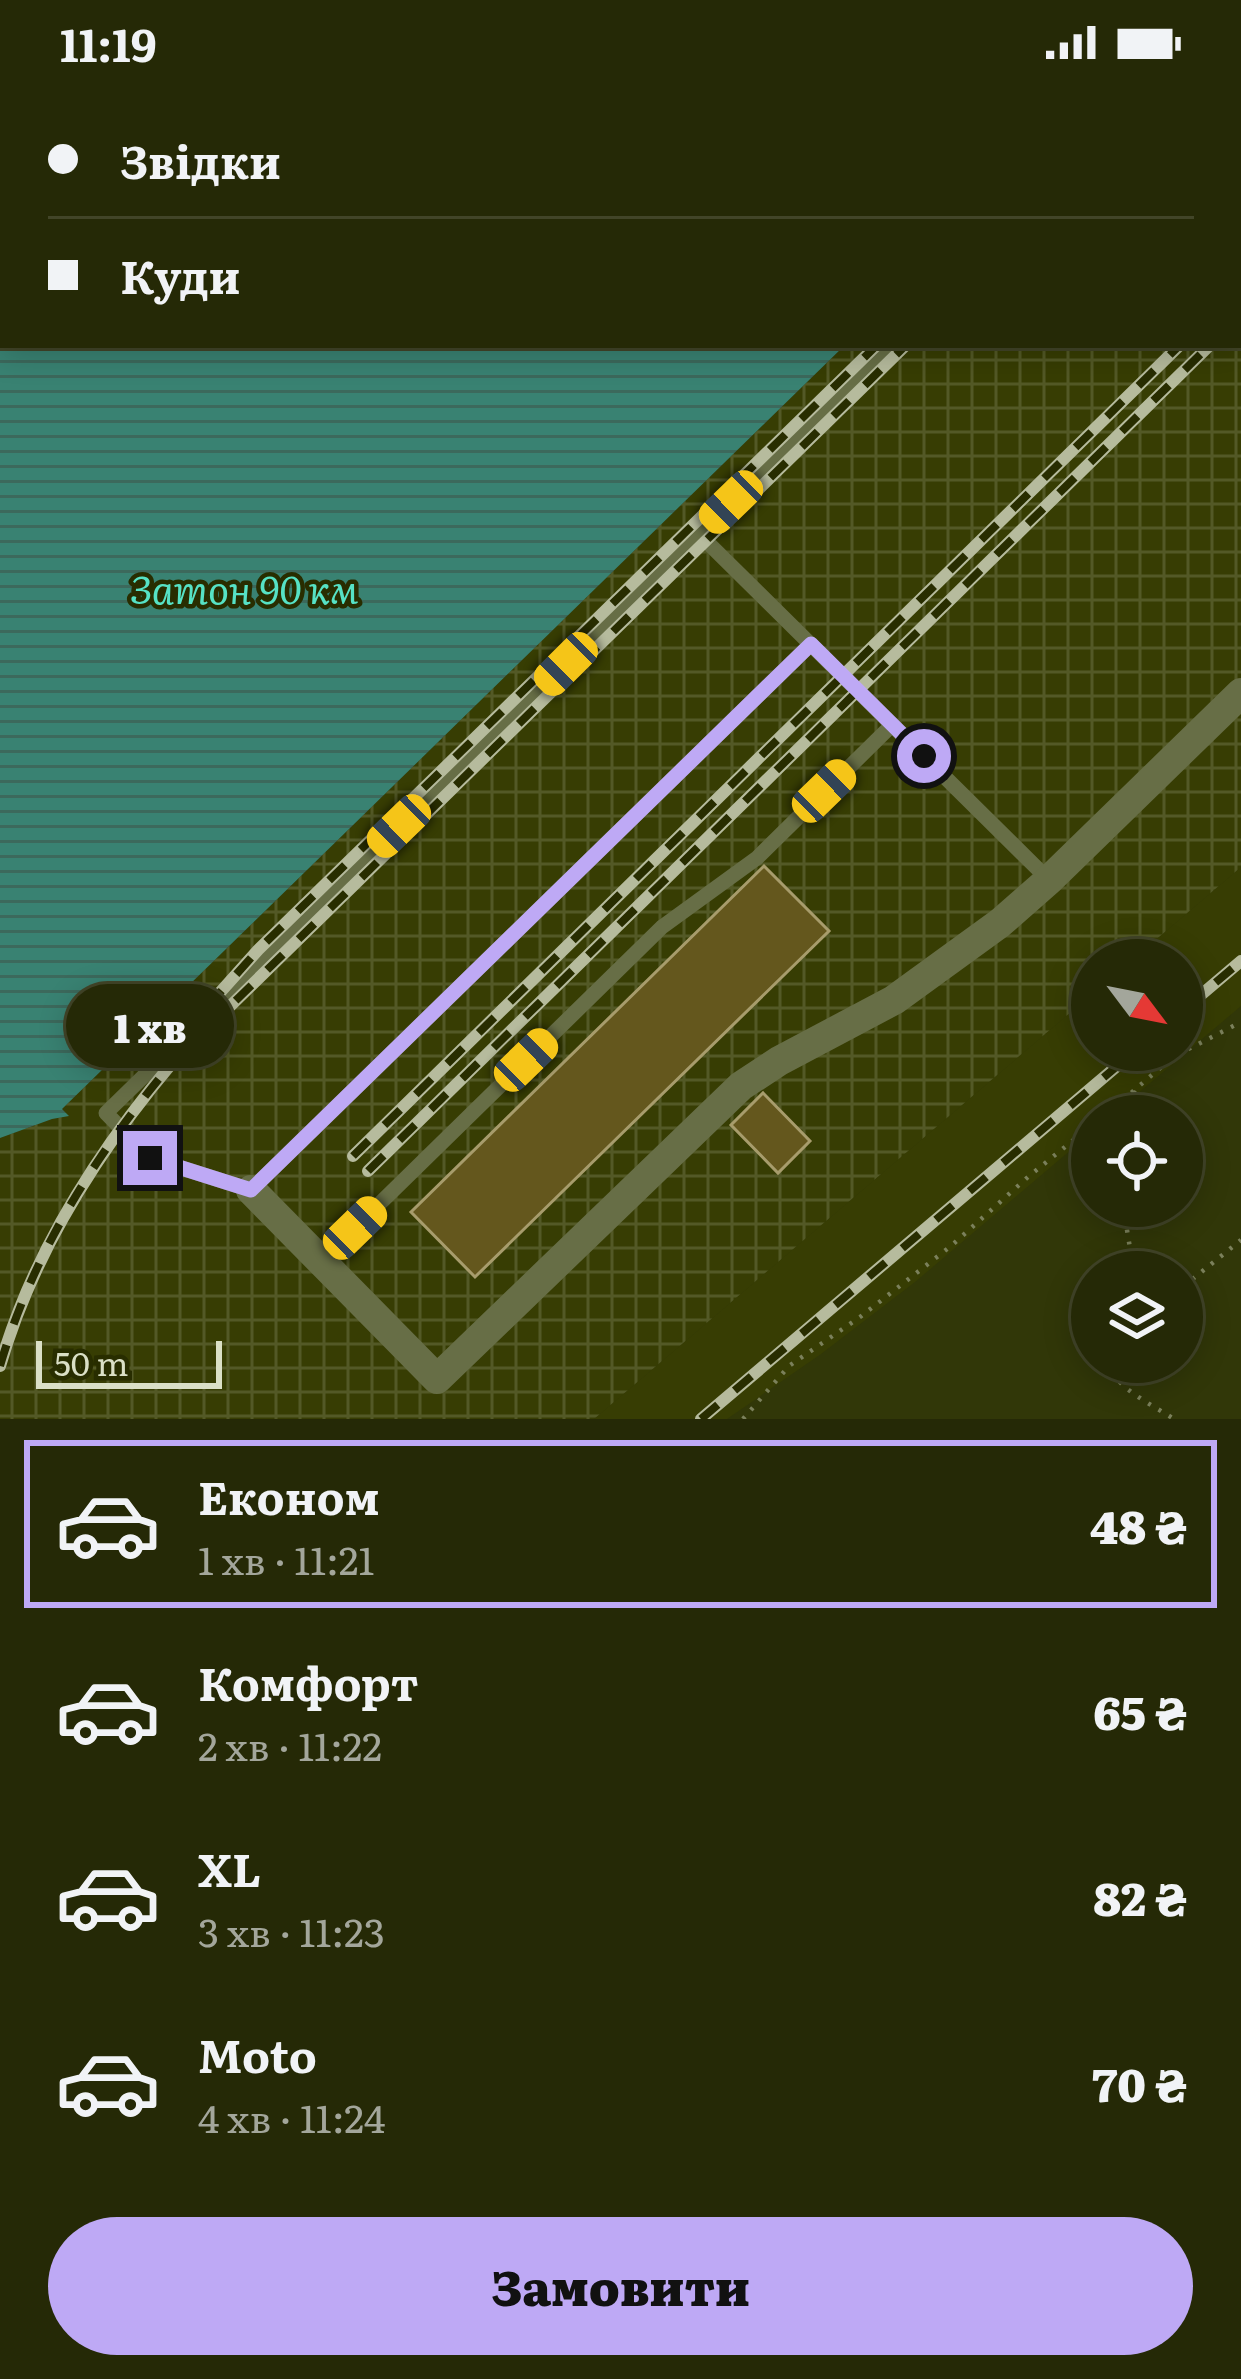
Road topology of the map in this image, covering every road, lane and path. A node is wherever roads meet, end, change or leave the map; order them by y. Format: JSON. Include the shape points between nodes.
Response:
{"nodes":[{"id":1,"x":889,"y":348,"type":"edge"},
{"id":2,"x":699,"y":534,"type":"junction"},
{"id":3,"x":811,"y":644,"type":"junction"},
{"id":4,"x":1241,"y":693,"type":"edge"},
{"id":5,"x":892,"y":725,"type":"junction"},
{"id":6,"x":1049,"y":880,"type":"junction"},
{"id":7,"x":1241,"y":1022,"type":"edge"},
{"id":8,"x":1133,"y":1092,"type":"junction"},
{"id":9,"x":1129,"y":1095,"type":"edge"},
{"id":10,"x":1139,"y":1095,"type":"edge"},
{"id":11,"x":1071,"y":1141,"type":"edge"},
{"id":12,"x":251,"y":1190,"type":"junction"},
{"id":13,"x":1241,"y":1240,"type":"edge"},
{"id":14,"x":321,"y":1261,"type":"junction"},
{"id":15,"x":1203,"y":1271,"type":"edge"},
{"id":16,"x":1122,"y":1383,"type":"edge"},
{"id":17,"x":743,"y":1419,"type":"edge"},
{"id":18,"x":1174,"y":1419,"type":"edge"}],
"edges":[{"from":1,"to":2,"type":"lane"},
{"from":2,"to":3,"type":"lane"},
{"from":2,"to":12,"type":"lane","via":[[106,1113],[150,1158]]},
{"from":3,"to":5,"type":"lane"},
{"from":3,"to":12,"type":"lane"},
{"from":4,"to":6,"type":"street"},
{"from":5,"to":6,"type":"lane"},
{"from":5,"to":14,"type":"lane","via":[[757,858],[662,927]]},
{"from":6,"to":14,"type":"street","via":[[912,988],[741,1086],[437,1379]]},
{"from":7,"to":8,"type":"path","via":[[1173,1057]]},
{"from":8,"to":9,"type":"path"},
{"from":8,"to":10,"type":"path"},
{"from":11,"to":17,"type":"path","via":[[951,1246],[789,1366]]},
{"from":12,"to":14,"type":"street"},
{"from":13,"to":15,"type":"path"},
{"from":16,"to":18,"type":"path"}]}
